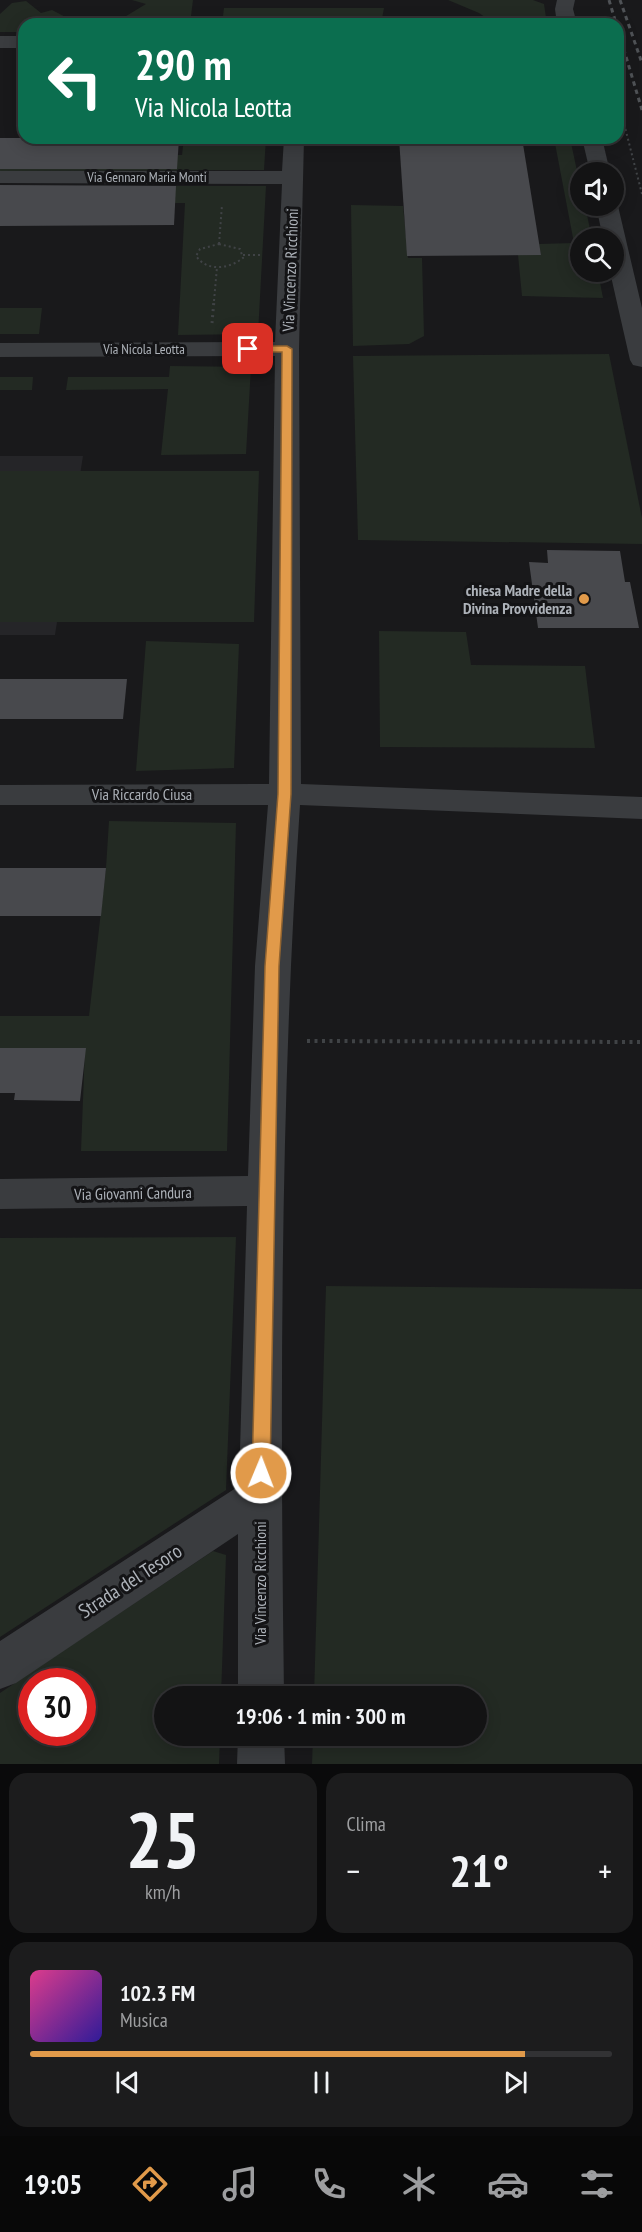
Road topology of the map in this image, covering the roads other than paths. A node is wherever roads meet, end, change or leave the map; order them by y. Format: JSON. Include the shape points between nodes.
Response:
{"nodes":[{"id":1,"x":0,"y":42,"type":"edge"},
{"id":2,"x":18,"y":42,"type":"edge"},
{"id":3,"x":294,"y":144,"type":"edge"},
{"id":4,"x":593,"y":144,"type":"edge"},
{"id":5,"x":598,"y":162,"type":"edge"},
{"id":6,"x":0,"y":177,"type":"edge"},
{"id":7,"x":294,"y":178,"type":"junction"},
{"id":8,"x":609,"y":216,"type":"edge"},
{"id":9,"x":287,"y":349,"type":"junction"},
{"id":10,"x":0,"y":350,"type":"edge"},
{"id":11,"x":642,"y":360,"type":"edge"},
{"id":12,"x":285,"y":794,"type":"junction"},
{"id":13,"x":0,"y":795,"type":"edge"},
{"id":14,"x":642,"y":808,"type":"edge"},
{"id":15,"x":267,"y":1191,"type":"junction"},
{"id":16,"x":0,"y":1194,"type":"edge"},
{"id":17,"x":260,"y":1496,"type":"junction"},
{"id":18,"x":0,"y":1667,"type":"edge"},
{"id":19,"x":261,"y":1686,"type":"edge"},
{"id":20,"x":261,"y":1746,"type":"edge"},
{"id":21,"x":261,"y":1764,"type":"edge"}],
"edges":[{"from":1,"to":2,"type":"street"},
{"from":3,"to":7,"type":"street","name":"Via Vincenzo Ricchioni"},
{"from":4,"to":5,"type":"street"},
{"from":6,"to":7,"type":"street","name":"Via Gennaro Maria Monti"},
{"from":7,"to":9,"type":"street","name":"Via Vincenzo Ricchioni"},
{"from":8,"to":11,"type":"street"},
{"from":9,"to":10,"type":"street","name":"Via Nicola Leotta"},
{"from":9,"to":12,"type":"street","name":"Via Vincenzo Ricchioni"},
{"from":12,"to":13,"type":"street","name":"Via Riccardo Ciusa"},
{"from":12,"to":14,"type":"street","name":"Via Riccardo Ciusa"},
{"from":12,"to":15,"type":"street","name":"Via Vincenzo Ricchioni","via":[[272,966]]},
{"from":15,"to":16,"type":"street","name":"Via Giovanni Candura"},
{"from":15,"to":17,"type":"street","name":"Via Vincenzo Ricchioni"},
{"from":17,"to":18,"type":"street","name":"Strada del Tesoro"},
{"from":17,"to":19,"type":"street","name":"Via Vincenzo Ricchioni"},
{"from":20,"to":21,"type":"street"}]}
